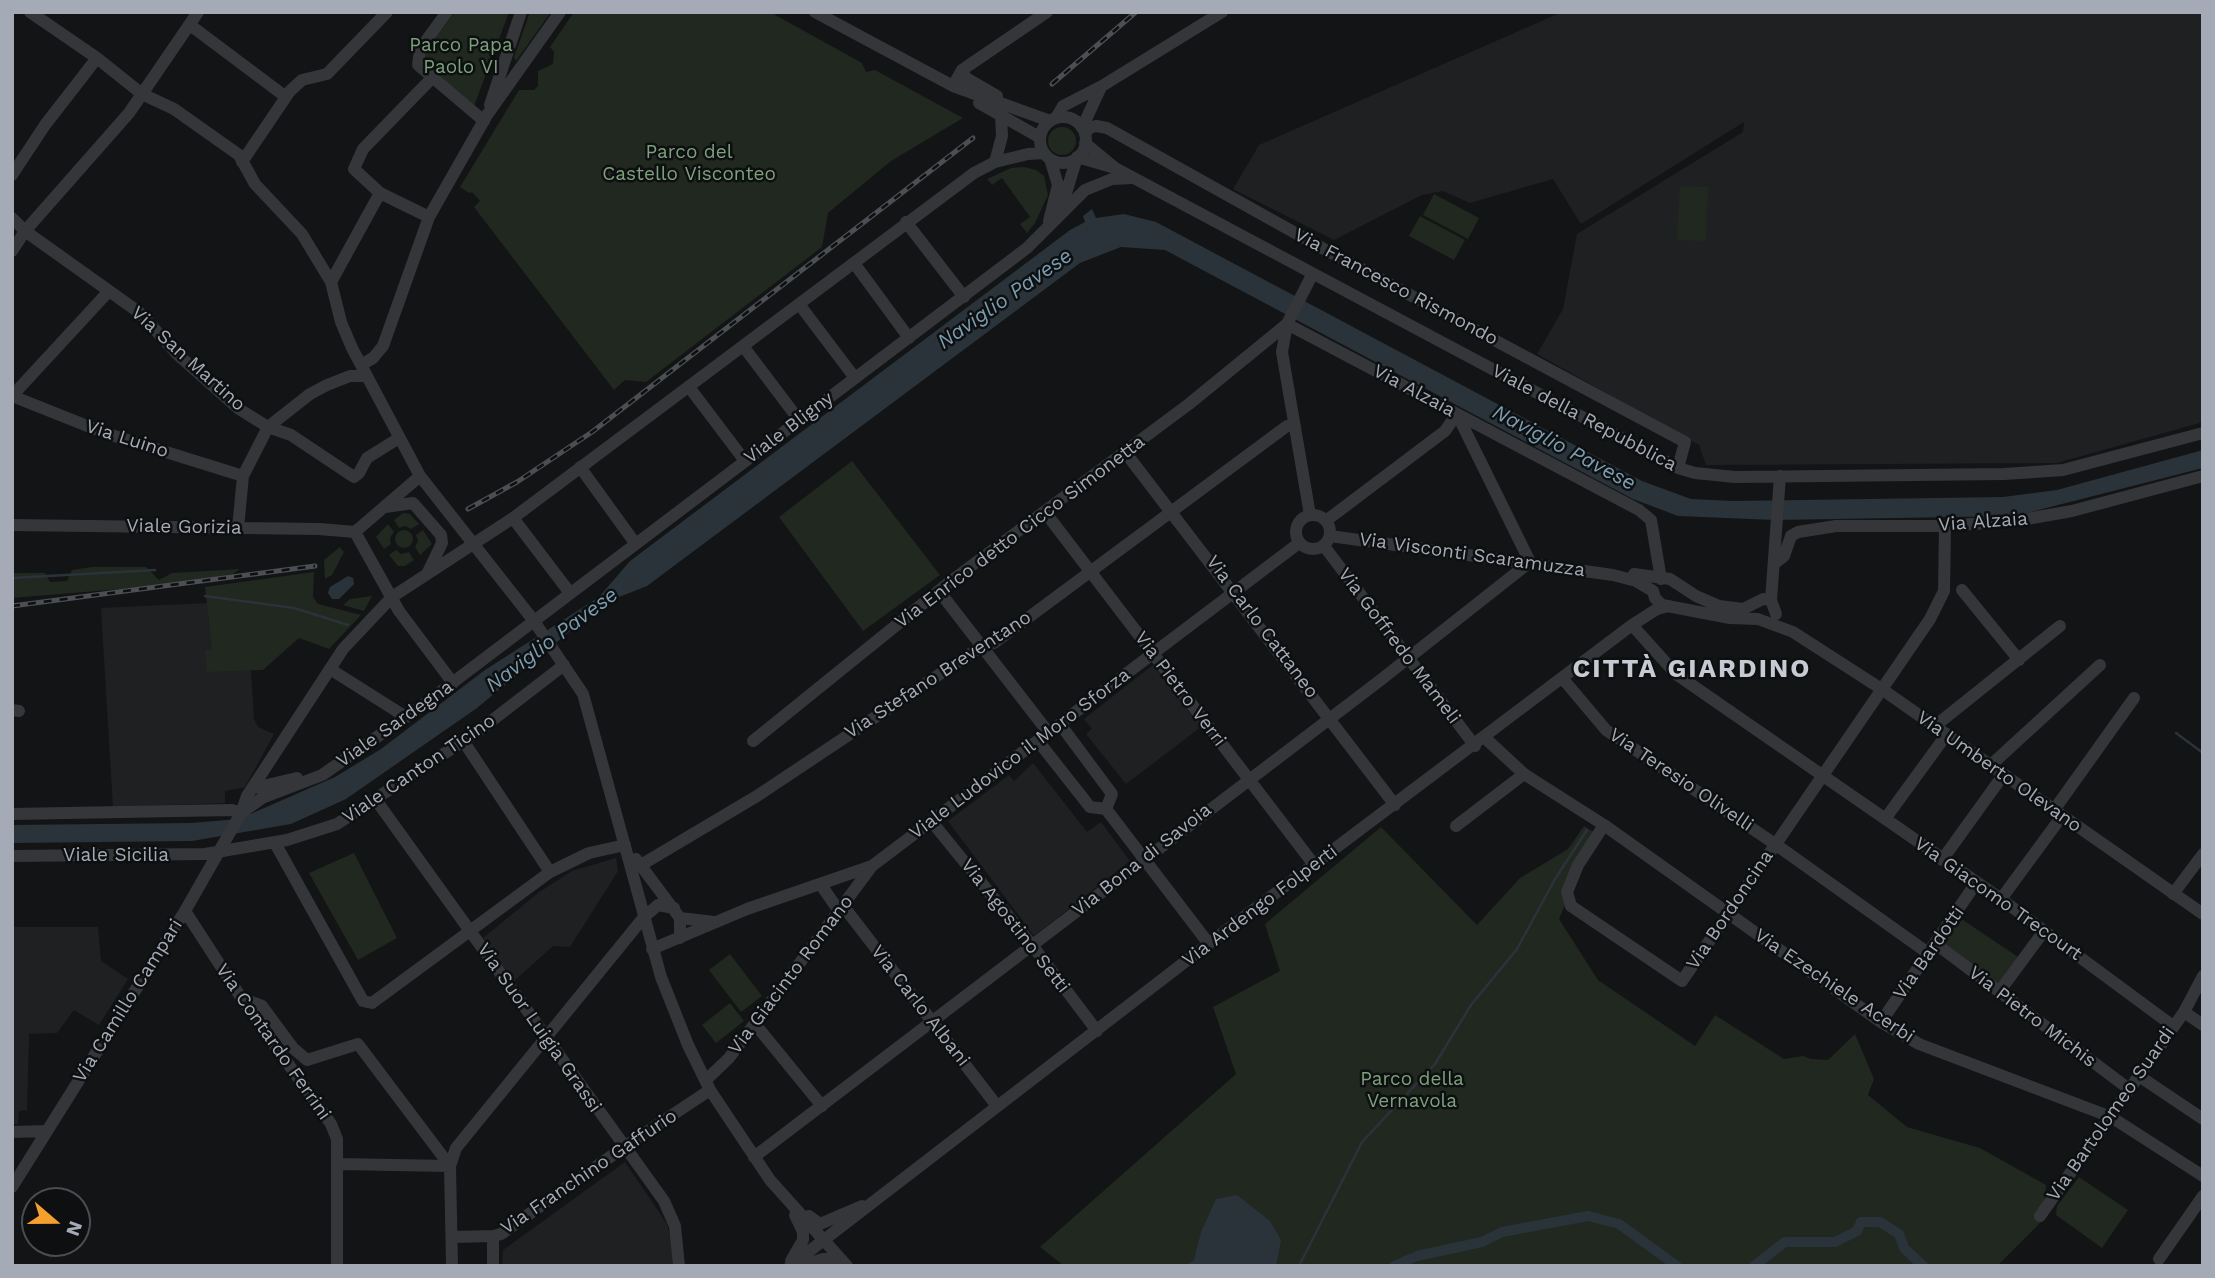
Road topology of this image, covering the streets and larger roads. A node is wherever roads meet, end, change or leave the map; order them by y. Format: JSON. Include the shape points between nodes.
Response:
{"nodes":[{"id":1,"x":30,"y":12,"type":"edge"},
{"id":2,"x":198,"y":12,"type":"edge"},
{"id":3,"x":387,"y":12,"type":"edge"},
{"id":4,"x":447,"y":12,"type":"edge"},
{"id":5,"x":521,"y":12,"type":"edge"},
{"id":6,"x":560,"y":12,"type":"edge"},
{"id":7,"x":815,"y":12,"type":"edge"},
{"id":8,"x":1047,"y":12,"type":"edge"},
{"id":9,"x":1222,"y":12,"type":"edge"},
{"id":10,"x":190,"y":25,"type":"junction"},
{"id":11,"x":97,"y":58,"type":"junction"},
{"id":12,"x":504,"y":60,"type":"junction"},
{"id":13,"x":962,"y":70,"type":"junction"},
{"id":14,"x":519,"y":71,"type":"junction"},
{"id":15,"x":432,"y":78,"type":"junction"},
{"id":16,"x":953,"y":86,"type":"junction"},
{"id":17,"x":1102,"y":86,"type":"junction"},
{"id":18,"x":142,"y":94,"type":"junction"},
{"id":19,"x":286,"y":97,"type":"junction"},
{"id":20,"x":1005,"y":111,"type":"junction"},
{"id":21,"x":486,"y":118,"type":"junction"},
{"id":22,"x":1053,"y":120,"type":"junction"},
{"id":23,"x":1084,"y":135,"type":"junction"},
{"id":24,"x":1039,"y":137,"type":"junction"},
{"id":25,"x":1047,"y":156,"type":"junction"},
{"id":26,"x":1077,"y":157,"type":"junction"},
{"id":27,"x":242,"y":162,"type":"junction"},
{"id":28,"x":995,"y":162,"type":"junction"},
{"id":29,"x":1115,"y":168,"type":"junction"},
{"id":30,"x":12,"y":175,"type":"edge"},
{"id":31,"x":1133,"y":177,"type":"junction"},
{"id":32,"x":380,"y":193,"type":"junction"},
{"id":33,"x":1060,"y":214,"type":"junction"},
{"id":34,"x":429,"y":217,"type":"junction"},
{"id":35,"x":12,"y":218,"type":"edge"},
{"id":36,"x":906,"y":222,"type":"junction"},
{"id":37,"x":25,"y":231,"type":"junction"},
{"id":38,"x":1043,"y":234,"type":"junction"},
{"id":39,"x":12,"y":251,"type":"edge"},
{"id":40,"x":854,"y":263,"type":"junction"},
{"id":41,"x":1312,"y":275,"type":"junction"},
{"id":42,"x":331,"y":282,"type":"junction"},
{"id":43,"x":109,"y":291,"type":"junction"},
{"id":44,"x":964,"y":297,"type":"junction"},
{"id":45,"x":799,"y":304,"type":"junction"},
{"id":46,"x":1289,"y":321,"type":"junction"},
{"id":47,"x":909,"y":338,"type":"junction"},
{"id":48,"x":743,"y":346,"type":"junction"},
{"id":49,"x":364,"y":371,"type":"junction"},
{"id":50,"x":855,"y":378,"type":"junction"},
{"id":51,"x":689,"y":387,"type":"junction"},
{"id":52,"x":12,"y":396,"type":"edge"},
{"id":53,"x":1457,"y":414,"type":"junction"},
{"id":54,"x":799,"y":420,"type":"junction"},
{"id":55,"x":1295,"y":426,"type":"junction"},
{"id":56,"x":268,"y":427,"type":"junction"},
{"id":57,"x":2203,"y":433,"type":"edge"},
{"id":58,"x":399,"y":438,"type":"junction"},
{"id":59,"x":1125,"y":452,"type":"junction"},
{"id":60,"x":745,"y":461,"type":"junction"},
{"id":61,"x":580,"y":467,"type":"junction"},
{"id":62,"x":1678,"y":468,"type":"junction"},
{"id":63,"x":243,"y":476,"type":"junction"},
{"id":64,"x":420,"y":476,"type":"junction"},
{"id":65,"x":1780,"y":476,"type":"junction"},
{"id":66,"x":2203,"y":476,"type":"edge"},
{"id":67,"x":385,"y":507,"type":"junction"},
{"id":68,"x":1173,"y":511,"type":"junction"},
{"id":69,"x":1045,"y":512,"type":"junction"},
{"id":70,"x":1310,"y":515,"type":"junction"},
{"id":71,"x":513,"y":518,"type":"junction"},
{"id":72,"x":1327,"y":520,"type":"junction"},
{"id":73,"x":12,"y":524,"type":"edge"},
{"id":74,"x":1945,"y":526,"type":"junction"},
{"id":75,"x":238,"y":528,"type":"junction"},
{"id":76,"x":355,"y":532,"type":"junction"},
{"id":77,"x":1327,"y":541,"type":"junction"},
{"id":78,"x":1299,"y":542,"type":"junction"},
{"id":79,"x":471,"y":543,"type":"junction"},
{"id":80,"x":635,"y":543,"type":"junction"},
{"id":81,"x":1530,"y":562,"type":"junction"},
{"id":82,"x":1775,"y":563,"type":"junction"},
{"id":83,"x":1090,"y":571,"type":"junction"},
{"id":84,"x":427,"y":575,"type":"junction"},
{"id":85,"x":1657,"y":587,"type":"junction"},
{"id":86,"x":1233,"y":590,"type":"junction"},
{"id":87,"x":1962,"y":590,"type":"dead end"},
{"id":88,"x":939,"y":591,"type":"junction"},
{"id":89,"x":570,"y":593,"type":"junction"},
{"id":90,"x":392,"y":597,"type":"junction"},
{"id":91,"x":1771,"y":600,"type":"junction"},
{"id":92,"x":1669,"y":606,"type":"junction"},
{"id":93,"x":1646,"y":615,"type":"junction"},
{"id":94,"x":1772,"y":618,"type":"junction"},
{"id":95,"x":534,"y":621,"type":"junction"},
{"id":96,"x":1632,"y":625,"type":"junction"},
{"id":97,"x":2060,"y":626,"type":"dead end"},
{"id":98,"x":982,"y":646,"type":"junction"},
{"id":99,"x":1152,"y":652,"type":"junction"},
{"id":100,"x":1407,"y":659,"type":"junction"},
{"id":101,"x":2019,"y":660,"type":"junction"},
{"id":102,"x":564,"y":664,"type":"junction"},
{"id":103,"x":2101,"y":664,"type":"dead end"},
{"id":104,"x":330,"y":669,"type":"junction"},
{"id":105,"x":1563,"y":679,"type":"junction"},
{"id":106,"x":453,"y":683,"type":"junction"},
{"id":107,"x":1883,"y":690,"type":"junction"},
{"id":108,"x":2134,"y":698,"type":"dead end"},
{"id":109,"x":406,"y":717,"type":"junction"},
{"id":110,"x":1331,"y":717,"type":"junction"},
{"id":111,"x":1060,"y":724,"type":"junction"},
{"id":112,"x":1935,"y":726,"type":"junction"},
{"id":113,"x":1947,"y":734,"type":"junction"},
{"id":114,"x":1043,"y":736,"type":"junction"},
{"id":115,"x":753,"y":741,"type":"dead end"},
{"id":116,"x":464,"y":742,"type":"junction"},
{"id":117,"x":1480,"y":742,"type":"junction"},
{"id":118,"x":282,"y":747,"type":"junction"},
{"id":119,"x":1992,"y":765,"type":"junction"},
{"id":120,"x":1524,"y":774,"type":"junction"},
{"id":121,"x":2004,"y":774,"type":"junction"},
{"id":122,"x":322,"y":775,"type":"junction"},
{"id":123,"x":1822,"y":775,"type":"junction"},
{"id":124,"x":1248,"y":779,"type":"junction"},
{"id":125,"x":281,"y":782,"type":"junction"},
{"id":126,"x":254,"y":788,"type":"junction"},
{"id":127,"x":376,"y":800,"type":"junction"},
{"id":128,"x":1395,"y":805,"type":"junction"},
{"id":129,"x":1106,"y":810,"type":"junction"},
{"id":130,"x":241,"y":813,"type":"junction"},
{"id":131,"x":2058,"y":813,"type":"junction"},
{"id":132,"x":12,"y":814,"type":"edge"},
{"id":133,"x":1885,"y":819,"type":"junction"},
{"id":134,"x":932,"y":822,"type":"junction"},
{"id":135,"x":1604,"y":825,"type":"junction"},
{"id":136,"x":1456,"y":826,"type":"dead end"},
{"id":137,"x":275,"y":843,"type":"junction"},
{"id":138,"x":1775,"y":844,"type":"junction"},
{"id":139,"x":625,"y":845,"type":"junction"},
{"id":140,"x":219,"y":852,"type":"junction"},
{"id":141,"x":2203,"y":854,"type":"edge"},
{"id":142,"x":12,"y":856,"type":"edge"},
{"id":143,"x":1145,"y":858,"type":"junction"},
{"id":144,"x":1942,"y":860,"type":"junction"},
{"id":145,"x":641,"y":865,"type":"junction"},
{"id":146,"x":872,"y":866,"type":"junction"},
{"id":147,"x":1315,"y":866,"type":"junction"},
{"id":148,"x":550,"y":872,"type":"junction"},
{"id":149,"x":1976,"y":883,"type":"junction"},
{"id":150,"x":821,"y":885,"type":"junction"},
{"id":151,"x":2173,"y":894,"type":"junction"},
{"id":152,"x":2001,"y":899,"type":"junction"},
{"id":153,"x":842,"y":909,"type":"junction"},
{"id":154,"x":185,"y":911,"type":"junction"},
{"id":155,"x":677,"y":913,"type":"junction"},
{"id":156,"x":1729,"y":914,"type":"junction"},
{"id":157,"x":2203,"y":914,"type":"edge"},
{"id":158,"x":644,"y":917,"type":"junction"},
{"id":159,"x":718,"y":922,"type":"junction"},
{"id":160,"x":2044,"y":931,"type":"junction"},
{"id":161,"x":471,"y":932,"type":"junction"},
{"id":162,"x":680,"y":938,"type":"junction"},
{"id":163,"x":1209,"y":944,"type":"junction"},
{"id":164,"x":1032,"y":945,"type":"junction"},
{"id":165,"x":652,"y":949,"type":"junction"},
{"id":166,"x":1932,"y":949,"type":"junction"},
{"id":167,"x":2203,"y":976,"type":"edge"},
{"id":168,"x":1999,"y":992,"type":"junction"},
{"id":169,"x":242,"y":999,"type":"junction"},
{"id":170,"x":2184,"y":1012,"type":"junction"},
{"id":171,"x":933,"y":1021,"type":"junction"},
{"id":172,"x":1881,"y":1022,"type":"junction"},
{"id":173,"x":755,"y":1024,"type":"junction"},
{"id":174,"x":2203,"y":1025,"type":"edge"},
{"id":175,"x":2173,"y":1026,"type":"junction"},
{"id":176,"x":1097,"y":1031,"type":"junction"},
{"id":177,"x":546,"y":1040,"type":"junction"},
{"id":178,"x":2139,"y":1076,"type":"junction"},
{"id":179,"x":708,"y":1085,"type":"junction"},
{"id":180,"x":2129,"y":1089,"type":"junction"},
{"id":181,"x":822,"y":1106,"type":"junction"},
{"id":182,"x":997,"y":1106,"type":"junction"},
{"id":183,"x":2111,"y":1117,"type":"junction"},
{"id":184,"x":2203,"y":1119,"type":"edge"},
{"id":185,"x":47,"y":1131,"type":"junction"},
{"id":186,"x":12,"y":1132,"type":"edge"},
{"id":187,"x":624,"y":1147,"type":"junction"},
{"id":188,"x":754,"y":1157,"type":"junction"},
{"id":189,"x":338,"y":1164,"type":"junction"},
{"id":190,"x":450,"y":1166,"type":"junction"},
{"id":191,"x":2203,"y":1176,"type":"edge"},
{"id":192,"x":12,"y":1187,"type":"edge"},
{"id":193,"x":2203,"y":1196,"type":"edge"},
{"id":194,"x":876,"y":1200,"type":"junction"},
{"id":195,"x":789,"y":1202,"type":"junction"},
{"id":196,"x":2040,"y":1216,"type":"dead end"},
{"id":197,"x":493,"y":1236,"type":"junction"},
{"id":198,"x":452,"y":1237,"type":"junction"},
{"id":199,"x":825,"y":1241,"type":"junction"},
{"id":200,"x":2160,"y":1259,"type":"dead end"},
{"id":201,"x":843,"y":1263,"type":"edge"},
{"id":202,"x":337,"y":1266,"type":"edge"},
{"id":203,"x":452,"y":1266,"type":"edge"},
{"id":204,"x":493,"y":1266,"type":"edge"},
{"id":205,"x":679,"y":1266,"type":"edge"},
{"id":206,"x":789,"y":1266,"type":"edge"},
{"id":207,"x":801,"y":1266,"type":"edge"}],
"edges":[{"from":1,"to":11,"type":"street"},
{"from":2,"to":10,"type":"street"},
{"from":3,"to":19,"type":"street","via":[[327,74],[302,80]]},
{"from":4,"to":15,"type":"street","via":[[417,56],[418,65]]},
{"from":5,"to":12,"type":"street"},
{"from":6,"to":14,"type":"street"},
{"from":7,"to":16,"type":"street"},
{"from":8,"to":13,"type":"street"},
{"from":9,"to":17,"type":"street"},
{"from":10,"to":18,"type":"street"},
{"from":10,"to":19,"type":"street"},
{"from":11,"to":18,"type":"street"},
{"from":11,"to":30,"type":"street"},
{"from":12,"to":14,"type":"street","via":[[509,70]]},
{"from":12,"to":21,"type":"street"},
{"from":13,"to":16,"type":"street"},
{"from":13,"to":20,"type":"street","via":[[965,78]]},
{"from":14,"to":21,"type":"street"},
{"from":15,"to":21,"type":"street"},
{"from":15,"to":32,"type":"street","via":[[356,160],[354,169]]},
{"from":16,"to":20,"type":"street","via":[[959,93]]},
{"from":17,"to":22,"type":"street","via":[[1063,106]]},
{"from":17,"to":23,"type":"street"},
{"from":18,"to":27,"type":"street","via":[[174,109],[239,155]]},
{"from":18,"to":37,"type":"street"},
{"from":19,"to":27,"type":"street"},
{"from":20,"to":22,"type":"street"},
{"from":20,"to":24,"type":"street"},
{"from":20,"to":28,"type":"street"},
{"from":21,"to":34,"type":"street"},
{"from":22,"to":23,"type":"street","via":[[1071,119]]},
{"from":22,"to":24,"type":"street"},
{"from":23,"to":26,"type":"street"},
{"from":23,"to":29,"type":"street"},
{"from":23,"to":62,"type":"street","name":"Via Francesco Rismondo","via":[[1089,128],[1107,128],[1685,442]]},
{"from":24,"to":25,"type":"street"},
{"from":25,"to":26,"type":"street","via":[[1064,163]]},
{"from":25,"to":28,"type":"street","via":[[1028,154]]},
{"from":25,"to":38,"type":"street","via":[[1058,185]]},
{"from":26,"to":29,"type":"street"},
{"from":26,"to":33,"type":"street","name":"Viale Bligny"},
{"from":27,"to":42,"type":"street","via":[[255,184],[298,228]]},
{"from":28,"to":36,"type":"street"},
{"from":29,"to":31,"type":"street","name":"Viale della Repubblica"},
{"from":31,"to":33,"type":"street","name":"Viale Bligny","via":[[1112,179],[1085,190]]},
{"from":31,"to":41,"type":"street","name":"Viale della Repubblica"},
{"from":32,"to":34,"type":"street"},
{"from":32,"to":42,"type":"street"},
{"from":33,"to":38,"type":"street","name":"Viale Bligny"},
{"from":34,"to":49,"type":"street","via":[[383,346]]},
{"from":35,"to":37,"type":"street","name":"Via San Martino"},
{"from":36,"to":40,"type":"street"},
{"from":36,"to":44,"type":"street"},
{"from":37,"to":39,"type":"street"},
{"from":37,"to":43,"type":"street","name":"Via San Martino"},
{"from":38,"to":44,"type":"street","name":"Viale Bligny"},
{"from":40,"to":45,"type":"street"},
{"from":40,"to":47,"type":"street"},
{"from":41,"to":46,"type":"street"},
{"from":41,"to":62,"type":"street","name":"Viale della Repubblica"},
{"from":42,"to":49,"type":"street","via":[[341,322]]},
{"from":43,"to":52,"type":"street"},
{"from":43,"to":56,"type":"street","name":"Via San Martino","via":[[140,313],[239,409]]},
{"from":44,"to":47,"type":"street","name":"Viale Bligny"},
{"from":45,"to":48,"type":"street"},
{"from":45,"to":50,"type":"street"},
{"from":46,"to":53,"type":"street","name":"Via Alzaia"},
{"from":46,"to":55,"type":"street","via":[[1282,352]]},
{"from":46,"to":59,"type":"street","name":"Via Enrico detto Cicco Simonetta","via":[[1231,372]]},
{"from":47,"to":50,"type":"street","name":"Viale Bligny"},
{"from":48,"to":51,"type":"street"},
{"from":48,"to":54,"type":"street"},
{"from":49,"to":56,"type":"street","via":[[310,394]]},
{"from":49,"to":58,"type":"street"},
{"from":50,"to":54,"type":"street","name":"Viale Bligny"},
{"from":51,"to":60,"type":"street"},
{"from":51,"to":61,"type":"street"},
{"from":52,"to":63,"type":"street","name":"Via Luino","via":[[105,433]]},
{"from":53,"to":72,"type":"street","via":[[1445,431]]},
{"from":53,"to":81,"type":"street"},
{"from":53,"to":85,"type":"street","name":"Via Alzaia","via":[[1651,520]]},
{"from":54,"to":60,"type":"street","name":"Viale Bligny"},
{"from":55,"to":68,"type":"street","name":"Via Stefano Breventano","via":[[1287,426]]},
{"from":55,"to":70,"type":"street"},
{"from":56,"to":58,"type":"street","name":"Via San Martino","via":[[290,435],[354,477],[367,458]]},
{"from":56,"to":63,"type":"street"},
{"from":57,"to":65,"type":"street","name":"Viale della Repubblica","via":[[2063,470]]},
{"from":58,"to":64,"type":"street"},
{"from":59,"to":68,"type":"street","name":"Via Carlo Cattaneo"},
{"from":59,"to":69,"type":"street","name":"Via Enrico detto Cicco Simonetta"},
{"from":60,"to":80,"type":"street","name":"Viale Bligny"},
{"from":61,"to":71,"type":"street"},
{"from":61,"to":80,"type":"street"},
{"from":62,"to":65,"type":"street","name":"Viale della Repubblica","via":[[1707,476]]},
{"from":63,"to":75,"type":"street"},
{"from":64,"to":67,"type":"street"},
{"from":64,"to":79,"type":"street"},
{"from":65,"to":82,"type":"street"},
{"from":66,"to":74,"type":"street","name":"Via Alzaia","via":[[2046,516]]},
{"from":67,"to":76,"type":"street"},
{"from":67,"to":84,"type":"street","via":[[413,503],[441,535],[442,543]]},
{"from":68,"to":83,"type":"street","name":"Via Stefano Breventano"},
{"from":68,"to":86,"type":"street","name":"Via Carlo Cattaneo"},
{"from":69,"to":83,"type":"street","name":"Via Pietro Verri"},
{"from":69,"to":88,"type":"street","name":"Via Enrico detto Cicco Simonetta"},
{"from":70,"to":72,"type":"street"},
{"from":70,"to":78,"type":"street","via":[[1298,523]]},
{"from":71,"to":79,"type":"street"},
{"from":71,"to":89,"type":"street"},
{"from":72,"to":77,"type":"street"},
{"from":73,"to":75,"type":"street","name":"Viale Gorizia"},
{"from":74,"to":82,"type":"street","name":"Via Alzaia","via":[[1836,526],[1798,532]]},
{"from":74,"to":107,"type":"street","name":"Via Bordoncina","via":[[1944,591]]},
{"from":75,"to":76,"type":"street","name":"Viale Gorizia"},
{"from":76,"to":90,"type":"street"},
{"from":77,"to":78,"type":"street","via":[[1309,549]]},
{"from":77,"to":81,"type":"street","name":"Via Visconti Scaramuzza"},
{"from":77,"to":100,"type":"street","name":"Via Goffredo Mameli"},
{"from":78,"to":86,"type":"street","name":"Viale Ludovico il Moro Sforza"},
{"from":79,"to":84,"type":"street"},
{"from":79,"to":95,"type":"street"},
{"from":80,"to":89,"type":"street","name":"Viale Bligny"},
{"from":81,"to":85,"type":"street","name":"Via Visconti Scaramuzza","via":[[1613,575],[1638,574]]},
{"from":81,"to":100,"type":"street","name":"Via Bona di Savoia"},
{"from":82,"to":91,"type":"street"},
{"from":83,"to":98,"type":"street","name":"Via Stefano Breventano","via":[[994,643]]},
{"from":83,"to":99,"type":"street","name":"Via Pietro Verri"},
{"from":84,"to":90,"type":"street"},
{"from":85,"to":91,"type":"street","via":[[1675,581],[1719,606],[1743,608]]},
{"from":85,"to":92,"type":"street","via":[[1662,605]]},
{"from":85,"to":93,"type":"street","name":"Via Ardengo Folperti"},
{"from":86,"to":99,"type":"street","name":"Viale Ludovico il Moro Sforza"},
{"from":86,"to":110,"type":"street","name":"Via Carlo Cattaneo"},
{"from":87,"to":101,"type":"street"},
{"from":88,"to":98,"type":"street"},
{"from":88,"to":115,"type":"street","name":"Via Enrico detto Cicco Simonetta"},
{"from":89,"to":95,"type":"street","name":"Viale Bligny"},
{"from":90,"to":104,"type":"street"},
{"from":90,"to":106,"type":"street"},
{"from":91,"to":94,"type":"street"},
{"from":92,"to":93,"type":"street","name":"Via Ardengo Folperti"},
{"from":92,"to":94,"type":"street","name":"Via Umberto Olevano","via":[[1730,618]]},
{"from":93,"to":96,"type":"street","name":"Via Ardengo Folperti"},
{"from":94,"to":107,"type":"street","name":"Via Umberto Olevano"},
{"from":95,"to":102,"type":"street"},
{"from":95,"to":106,"type":"street","name":"Viale Sardegna"},
{"from":96,"to":105,"type":"street","name":"Via Ardengo Folperti"},
{"from":96,"to":123,"type":"street","name":"Via Giacomo Trecourt","via":[[1676,674]]},
{"from":97,"to":101,"type":"street"},
{"from":98,"to":114,"type":"street"},
{"from":98,"to":145,"type":"street","name":"Via Stefano Breventano","via":[[757,796]]},
{"from":99,"to":111,"type":"street","name":"Viale Ludovico il Moro Sforza"},
{"from":99,"to":124,"type":"street","name":"Via Pietro Verri"},
{"from":100,"to":110,"type":"street","name":"Via Bona di Savoia"},
{"from":100,"to":117,"type":"street","name":"Via Goffredo Mameli"},
{"from":101,"to":112,"type":"street"},
{"from":102,"to":116,"type":"street","name":"Viale Canton Ticino"},
{"from":102,"to":139,"type":"street","via":[[583,694]]},
{"from":103,"to":119,"type":"street"},
{"from":104,"to":109,"type":"street"},
{"from":104,"to":118,"type":"street"},
{"from":105,"to":117,"type":"street","name":"Via Ardengo Folperti"},
{"from":105,"to":138,"type":"street","name":"Via Teresio Olivelli","via":[[1606,730]]},
{"from":106,"to":109,"type":"street","name":"Viale Sardegna"},
{"from":107,"to":112,"type":"street","name":"Via Umberto Olevano"},
{"from":107,"to":123,"type":"street","name":"Via Bordoncina"},
{"from":108,"to":131,"type":"street"},
{"from":109,"to":122,"type":"street","name":"Viale Sardegna"},
{"from":110,"to":124,"type":"street","name":"Via Bona di Savoia"},
{"from":110,"to":128,"type":"street","name":"Via Carlo Cattaneo"},
{"from":111,"to":114,"type":"street","name":"Viale Ludovico il Moro Sforza"},
{"from":111,"to":129,"type":"street","via":[[1112,794]]},
{"from":112,"to":113,"type":"street","name":"Via Umberto Olevano"},
{"from":113,"to":119,"type":"street","name":"Via Umberto Olevano"},
{"from":113,"to":133,"type":"street"},
{"from":114,"to":129,"type":"street","via":[[1090,807]]},
{"from":114,"to":134,"type":"street","name":"Viale Ludovico il Moro Sforza"},
{"from":116,"to":127,"type":"street","name":"Viale Canton Ticino"},
{"from":116,"to":148,"type":"street"},
{"from":117,"to":120,"type":"street","name":"Via Goffredo Mameli"},
{"from":117,"to":128,"type":"street","name":"Via Ardengo Folperti"},
{"from":118,"to":125,"type":"street","via":[[276,775]]},
{"from":118,"to":126,"type":"street"},
{"from":119,"to":121,"type":"street","name":"Via Umberto Olevano"},
{"from":120,"to":135,"type":"street","name":"Via Ezechiele Acerbi"},
{"from":120,"to":136,"type":"street"},
{"from":121,"to":131,"type":"street","name":"Via Umberto Olevano"},
{"from":121,"to":144,"type":"street"},
{"from":122,"to":125,"type":"street","name":"Viale Sardegna"},
{"from":122,"to":130,"type":"street","name":"Viale Sardegna","via":[[262,798]]},
{"from":123,"to":133,"type":"street","name":"Via Giacomo Trecourt"},
{"from":123,"to":138,"type":"street","name":"Via Bordoncina"},
{"from":124,"to":143,"type":"street","name":"Via Bona di Savoia"},
{"from":124,"to":147,"type":"street","name":"Via Pietro Verri"},
{"from":125,"to":126,"type":"street","name":"Viale Sardegna"},
{"from":126,"to":130,"type":"street"},
{"from":127,"to":137,"type":"street","name":"Viale Canton Ticino","via":[[337,824]]},
{"from":127,"to":161,"type":"street","name":"Via Suor Luigia Grassi"},
{"from":128,"to":147,"type":"street","name":"Via Ardengo Folperti"},
{"from":129,"to":143,"type":"street"},
{"from":130,"to":132,"type":"street"},
{"from":130,"to":140,"type":"street","name":"Via Camillo Campari"},
{"from":131,"to":151,"type":"street","name":"Via Umberto Olevano"},
{"from":131,"to":152,"type":"street"},
{"from":133,"to":144,"type":"street","name":"Via Giacomo Trecourt"},
{"from":134,"to":146,"type":"street","name":"Viale Ludovico il Moro Sforza"},
{"from":134,"to":164,"type":"street","name":"Via Agostino Setti"},
{"from":135,"to":156,"type":"street","name":"Via Ezechiele Acerbi"},
{"from":135,"to":156,"type":"street","name":"Via Bordoncina","via":[[1567,892],[1571,906],[1682,981]]},
{"from":137,"to":140,"type":"street","name":"Viale Canton Ticino"},
{"from":137,"to":161,"type":"street","via":[[363,1001],[372,1003]]},
{"from":138,"to":156,"type":"street","name":"Via Bordoncina"},
{"from":138,"to":166,"type":"street","name":"Via Teresio Olivelli"},
{"from":139,"to":145,"type":"street"},
{"from":139,"to":148,"type":"street","via":[[589,853]]},
{"from":139,"to":158,"type":"street"},
{"from":140,"to":142,"type":"street","name":"Viale Sicilia"},
{"from":140,"to":154,"type":"street","name":"Via Camillo Campari"},
{"from":141,"to":151,"type":"street"},
{"from":143,"to":163,"type":"street"},
{"from":143,"to":164,"type":"street","name":"Via Bona di Savoia"},
{"from":144,"to":149,"type":"street","name":"Via Giacomo Trecourt"},
{"from":145,"to":155,"type":"street"},
{"from":146,"to":150,"type":"street","name":"Viale Ludovico il Moro Sforza"},
{"from":146,"to":153,"type":"street","name":"Via Giacinto Romano"},
{"from":147,"to":163,"type":"street","name":"Via Ardengo Folperti"},
{"from":148,"to":161,"type":"street"},
{"from":149,"to":152,"type":"street","name":"Via Giacomo Trecourt"},
{"from":149,"to":166,"type":"street","name":"Via Bardotti"},
{"from":150,"to":153,"type":"street","name":"Via Carlo Albani"},
{"from":150,"to":159,"type":"street","name":"Viale Ludovico il Moro Sforza"},
{"from":151,"to":157,"type":"street","name":"Via Umberto Olevano"},
{"from":152,"to":160,"type":"street","name":"Via Giacomo Trecourt"},
{"from":153,"to":171,"type":"street","name":"Via Carlo Albani"},
{"from":153,"to":173,"type":"street","name":"Via Giacinto Romano"},
{"from":154,"to":169,"type":"street","name":"Via Contardo Ferrini"},
{"from":154,"to":185,"type":"street","name":"Via Camillo Campari"},
{"from":155,"to":158,"type":"street","via":[[658,905]]},
{"from":155,"to":159,"type":"street","name":"Viale Ludovico il Moro Sforza"},
{"from":155,"to":162,"type":"street"},
{"from":156,"to":172,"type":"street","name":"Via Ezechiele Acerbi"},
{"from":158,"to":165,"type":"street"},
{"from":158,"to":177,"type":"street"},
{"from":159,"to":162,"type":"street","name":"Viale Ludovico il Moro Sforza"},
{"from":160,"to":168,"type":"street"},
{"from":160,"to":175,"type":"street","name":"Via Giacomo Trecourt"},
{"from":161,"to":177,"type":"street","name":"Via Suor Luigia Grassi"},
{"from":162,"to":165,"type":"street","name":"Viale Ludovico il Moro Sforza"},
{"from":163,"to":176,"type":"street","name":"Via Ardengo Folperti"},
{"from":164,"to":171,"type":"street","name":"Via Bona di Savoia"},
{"from":164,"to":176,"type":"street","name":"Via Agostino Setti"},
{"from":165,"to":179,"type":"street"},
{"from":166,"to":168,"type":"street","name":"Via Pietro Michis"},
{"from":166,"to":172,"type":"street","name":"Via Bardotti"},
{"from":167,"to":170,"type":"street","name":"Via Bartolomeo Suardi"},
{"from":168,"to":180,"type":"street","name":"Via Pietro Michis"},
{"from":169,"to":189,"type":"street","name":"Via Contardo Ferrini","via":[[331,1124]]},
{"from":169,"to":190,"type":"street","via":[[262,1006],[307,1060],[358,1044]]},
{"from":170,"to":174,"type":"street"},
{"from":170,"to":175,"type":"street","name":"Via Bartolomeo Suardi"},
{"from":171,"to":181,"type":"street","name":"Via Bona di Savoia"},
{"from":171,"to":182,"type":"street","name":"Via Carlo Albani"},
{"from":172,"to":183,"type":"street","name":"Via Ezechiele Acerbi","via":[[1919,1044]]},
{"from":173,"to":179,"type":"street","name":"Via Giacinto Romano"},
{"from":173,"to":181,"type":"street"},
{"from":175,"to":178,"type":"street","name":"Via Bartolomeo Suardi"},
{"from":176,"to":182,"type":"street","name":"Via Ardengo Folperti"},
{"from":177,"to":187,"type":"street","name":"Via Suor Luigia Grassi"},
{"from":177,"to":190,"type":"street","via":[[456,1148]]},
{"from":178,"to":180,"type":"street","name":"Via Bartolomeo Suardi"},
{"from":178,"to":184,"type":"street"},
{"from":179,"to":187,"type":"street","name":"Via Franchino Gaffurio"},
{"from":179,"to":188,"type":"street"},
{"from":180,"to":183,"type":"street","name":"Via Bartolomeo Suardi"},
{"from":181,"to":188,"type":"street","name":"Via Bona di Savoia"},
{"from":182,"to":194,"type":"street","name":"Via Ardengo Folperti"},
{"from":183,"to":191,"type":"street","name":"Via Ezechiele Acerbi"},
{"from":183,"to":196,"type":"street","name":"Via Bartolomeo Suardi"},
{"from":185,"to":186,"type":"street"},
{"from":185,"to":192,"type":"street","name":"Via Camillo Campari"},
{"from":187,"to":197,"type":"street","name":"Via Franchino Gaffurio"},
{"from":187,"to":205,"type":"street","name":"Via Suor Luigia Grassi","via":[[664,1201],[675,1226]]},
{"from":188,"to":195,"type":"street"},
{"from":189,"to":190,"type":"street"},
{"from":189,"to":202,"type":"street","name":"Via Contardo Ferrini"},
{"from":190,"to":198,"type":"street"},
{"from":193,"to":200,"type":"street"},
{"from":194,"to":195,"type":"street","name":"Via Ardengo Folperti","via":[[820,1224]]},
{"from":194,"to":199,"type":"street","name":"Via Ardengo Folperti"},
{"from":195,"to":199,"type":"street"},
{"from":195,"to":206,"type":"street","via":[[803,1232]]},
{"from":197,"to":198,"type":"street"},
{"from":197,"to":204,"type":"street","name":"Via Franchino Gaffurio"},
{"from":198,"to":203,"type":"street"},
{"from":199,"to":201,"type":"street"},
{"from":199,"to":206,"type":"street","name":"Via Ardengo Folperti"},
{"from":201,"to":207,"type":"street","via":[[823,1259]]}]}
